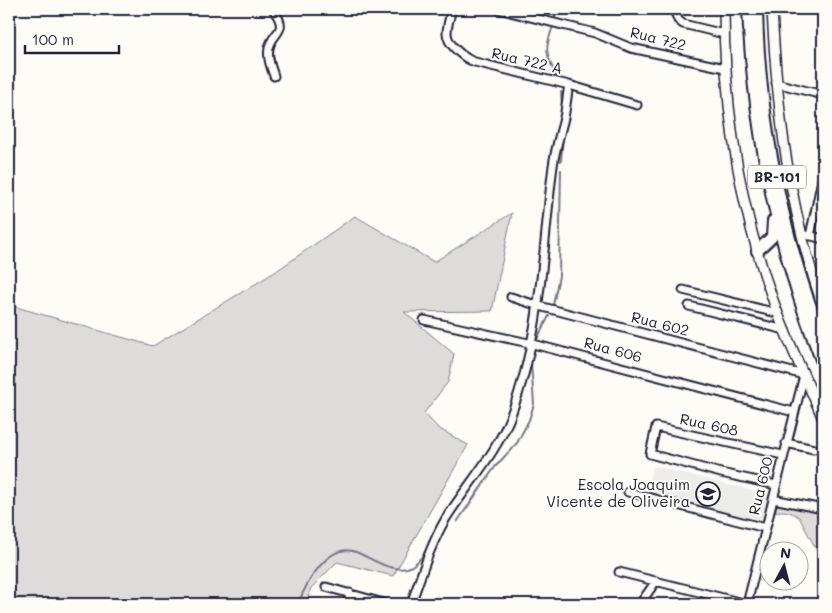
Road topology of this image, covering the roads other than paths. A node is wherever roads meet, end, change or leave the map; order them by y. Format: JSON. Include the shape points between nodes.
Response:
{"nodes":[{"id":1,"x":273,"y":9,"type":"edge"},
{"id":2,"x":452,"y":9,"type":"edge"},
{"id":3,"x":498,"y":9,"type":"edge"},
{"id":4,"x":674,"y":9,"type":"edge"},
{"id":5,"x":724,"y":9,"type":"edge"},
{"id":6,"x":748,"y":9,"type":"edge"},
{"id":7,"x":757,"y":9,"type":"edge"},
{"id":8,"x":772,"y":9,"type":"edge"},
{"id":9,"x":724,"y":34,"type":"junction"},
{"id":10,"x":725,"y":68,"type":"junction"},
{"id":11,"x":274,"y":76,"type":"dead end"},
{"id":12,"x":776,"y":83,"type":"junction"},
{"id":13,"x":569,"y":85,"type":"junction"},
{"id":14,"x":823,"y":95,"type":"edge"},
{"id":15,"x":637,"y":105,"type":"dead end"},
{"id":16,"x":823,"y":175,"type":"edge"},
{"id":17,"x":822,"y":185,"type":"edge"},
{"id":18,"x":774,"y":210,"type":"junction"},
{"id":19,"x":800,"y":233,"type":"junction"},
{"id":20,"x":810,"y":236,"type":"junction"},
{"id":21,"x":823,"y":239,"type":"edge"},
{"id":22,"x":757,"y":251,"type":"junction"},
{"id":23,"x":683,"y":290,"type":"dead end"},
{"id":24,"x":511,"y":297,"type":"dead end"},
{"id":25,"x":539,"y":306,"type":"junction"},
{"id":26,"x":688,"y":306,"type":"dead end"},
{"id":27,"x":823,"y":307,"type":"edge"},
{"id":28,"x":778,"y":313,"type":"junction"},
{"id":29,"x":424,"y":320,"type":"dead end"},
{"id":30,"x":785,"y":330,"type":"junction"},
{"id":31,"x":823,"y":340,"type":"edge"},
{"id":32,"x":533,"y":344,"type":"junction"},
{"id":33,"x":823,"y":365,"type":"edge"},
{"id":34,"x":804,"y":375,"type":"junction"},
{"id":35,"x":794,"y":412,"type":"junction"},
{"id":36,"x":823,"y":419,"type":"edge"},
{"id":37,"x":786,"y":443,"type":"junction"},
{"id":38,"x":814,"y":449,"type":"dead end"},
{"id":39,"x":783,"y":455,"type":"junction"},
{"id":40,"x":776,"y":485,"type":"junction"},
{"id":41,"x":628,"y":492,"type":"dead end"},
{"id":42,"x":772,"y":499,"type":"junction"},
{"id":43,"x":823,"y":509,"type":"edge"},
{"id":44,"x":766,"y":528,"type":"junction"},
{"id":45,"x":619,"y":572,"type":"dead end"},
{"id":46,"x":656,"y":581,"type":"junction"},
{"id":47,"x":326,"y":587,"type":"dead end"},
{"id":48,"x":350,"y":594,"type":"junction"},
{"id":49,"x":346,"y":604,"type":"edge"},
{"id":50,"x":387,"y":604,"type":"edge"},
{"id":51,"x":411,"y":604,"type":"edge"},
{"id":52,"x":640,"y":604,"type":"edge"},
{"id":53,"x":747,"y":604,"type":"edge"}],
"edges":[{"from":1,"to":11,"type":"street","via":[[280,24],[269,52]]},
{"from":2,"to":13,"type":"street","name":"Rua 722 A","via":[[448,38],[466,58]]},
{"from":3,"to":10,"type":"street","name":"Rua 722","via":[[595,33],[630,48]]},
{"from":4,"to":9,"type":"street","via":[[683,24]]},
{"from":5,"to":9,"type":"main road"},
{"from":6,"to":18,"type":"highway","number":"BR-101","via":[[756,113]]},
{"from":7,"to":31,"type":"highway","number":"BR-101","via":[[763,93],[774,163],[798,265]]},
{"from":8,"to":12,"type":"main road"},
{"from":9,"to":10,"type":"main road"},
{"from":10,"to":22,"type":"main road","via":[[732,131]]},
{"from":12,"to":14,"type":"street"},
{"from":12,"to":19,"type":"main road"},
{"from":13,"to":15,"type":"street","name":"Rua 722 A"},
{"from":13,"to":25,"type":"street","via":[[553,163]]},
{"from":16,"to":17,"type":"street"},
{"from":17,"to":20,"type":"street"},
{"from":18,"to":22,"type":"highway","via":[[772,236]]},
{"from":18,"to":33,"type":"highway","number":"BR-101","via":[[790,272]]},
{"from":19,"to":20,"type":"street"},
{"from":19,"to":27,"type":"main road"},
{"from":20,"to":21,"type":"street"},
{"from":22,"to":28,"type":"main road"},
{"from":23,"to":28,"type":"street"},
{"from":24,"to":25,"type":"street","name":"Rua 602"},
{"from":25,"to":32,"type":"street"},
{"from":25,"to":34,"type":"street","name":"Rua 602"},
{"from":26,"to":30,"type":"street"},
{"from":28,"to":30,"type":"main road"},
{"from":29,"to":32,"type":"street","name":"Rua 606"},
{"from":30,"to":34,"type":"main road"},
{"from":32,"to":35,"type":"street","name":"Rua 606"},
{"from":32,"to":51,"type":"street","via":[[511,417],[445,520]]},
{"from":34,"to":35,"type":"street","name":"Rua 600"},
{"from":34,"to":36,"type":"main road"},
{"from":35,"to":37,"type":"street","name":"Rua 600"},
{"from":37,"to":38,"type":"street"},
{"from":37,"to":39,"type":"street","name":"Rua 600"},
{"from":39,"to":40,"type":"street","name":"Rua 600"},
{"from":39,"to":40,"type":"street","name":"Rua 608","via":[[656,427],[650,454]]},
{"from":40,"to":42,"type":"street","name":"Rua 600"},
{"from":41,"to":44,"type":"street"},
{"from":42,"to":43,"type":"street"},
{"from":42,"to":44,"type":"street","name":"Rua 600"},
{"from":44,"to":53,"type":"street","name":"Rua 600"},
{"from":45,"to":46,"type":"street"},
{"from":46,"to":52,"type":"street"},
{"from":46,"to":53,"type":"street"},
{"from":47,"to":48,"type":"street"},
{"from":48,"to":49,"type":"street"},
{"from":48,"to":50,"type":"street"}]}
